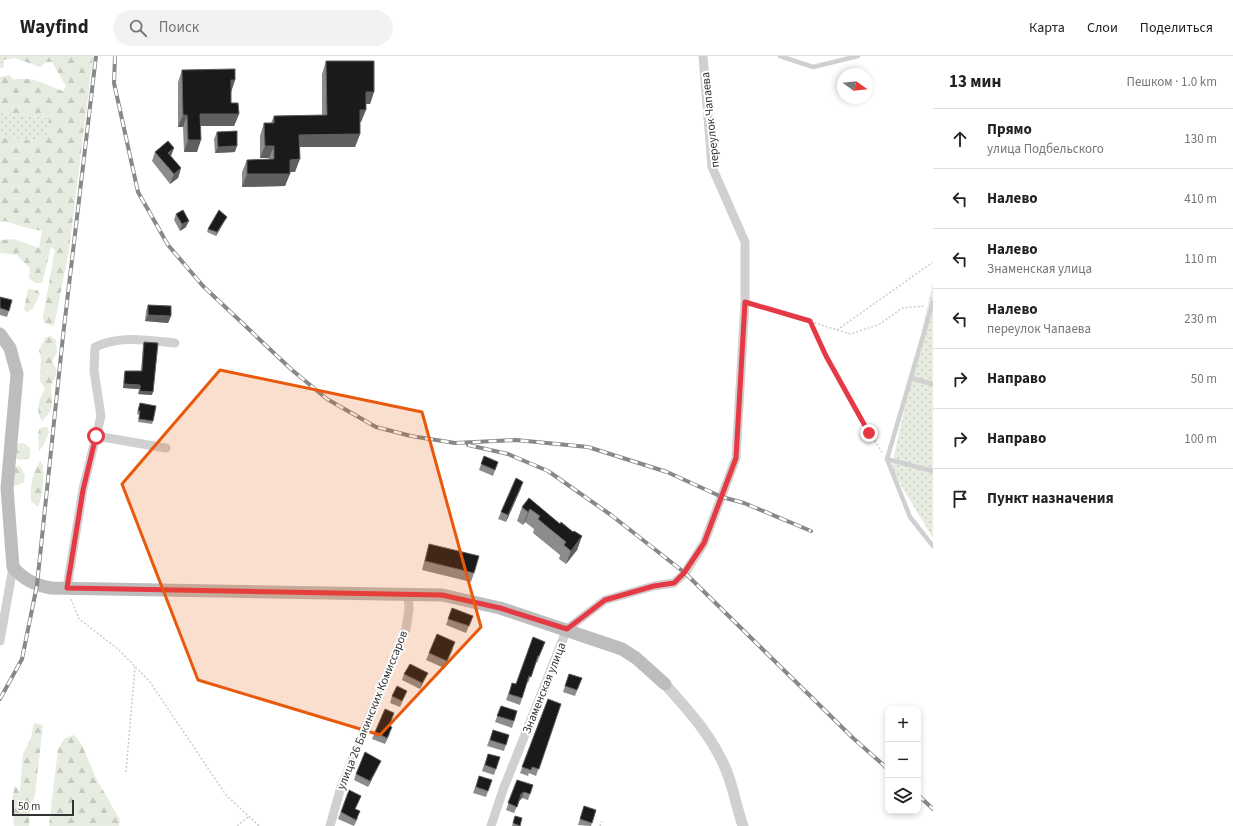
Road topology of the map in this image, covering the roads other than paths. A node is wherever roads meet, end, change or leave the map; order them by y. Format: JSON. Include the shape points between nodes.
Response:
{"nodes":[{"id":1,"x":703,"y":56,"type":"edge"},
{"id":2,"x":780,"y":56,"type":"edge"},
{"id":3,"x":858,"y":56,"type":"edge"},
{"id":4,"x":933,"y":304,"type":"edge"},
{"id":5,"x":0,"y":334,"type":"edge"},
{"id":6,"x":175,"y":343,"type":"dead end"},
{"id":7,"x":911,"y":378,"type":"junction"},
{"id":8,"x":933,"y":384,"type":"edge"},
{"id":9,"x":96,"y":436,"type":"junction"},
{"id":10,"x":166,"y":448,"type":"dead end"},
{"id":11,"x":887,"y":459,"type":"junction"},
{"id":12,"x":933,"y":471,"type":"edge"},
{"id":13,"x":4,"y":487,"type":"edge"},
{"id":14,"x":933,"y":546,"type":"edge"},
{"id":15,"x":13,"y":567,"type":"junction"},
{"id":16,"x":684,"y":573,"type":"joint"},
{"id":17,"x":67,"y":588,"type":"junction"},
{"id":18,"x":408,"y":593,"type":"junction"},
{"id":19,"x":567,"y":629,"type":"junction"},
{"id":20,"x":0,"y":640,"type":"edge"},
{"id":21,"x":665,"y":684,"type":"joint"},
{"id":22,"x":330,"y":826,"type":"edge"},
{"id":23,"x":491,"y":826,"type":"edge"},
{"id":24,"x":743,"y":826,"type":"edge"}],
"edges":[{"from":1,"to":16,"type":"street","name":"переулок Чапаева","via":[[712,167],[746,242],[745,302],[736,458],[704,543]]},
{"from":2,"to":3,"type":"lane","via":[[813,67]]},
{"from":4,"to":7,"type":"lane"},
{"from":5,"to":13,"type":"main road","via":[[10,348],[17,374]]},
{"from":6,"to":9,"type":"street","via":[[131,339],[107,342],[94,347],[94,371],[101,416]]},
{"from":7,"to":8,"type":"lane"},
{"from":7,"to":11,"type":"lane"},
{"from":9,"to":10,"type":"street"},
{"from":9,"to":17,"type":"street","via":[[83,490]]},
{"from":11,"to":12,"type":"lane"},
{"from":11,"to":14,"type":"lane","via":[[910,517]]},
{"from":13,"to":15,"type":"main road"},
{"from":15,"to":17,"type":"main road","via":[[20,576],[37,585]]},
{"from":15,"to":20,"type":"street"},
{"from":16,"to":19,"type":"street","name":"Знаменская улица","via":[[674,583],[605,600]]},
{"from":17,"to":18,"type":"main road"},
{"from":18,"to":19,"type":"main road","via":[[442,595],[471,601]]},
{"from":18,"to":22,"type":"street","name":"улица 26 Бакинских Комиссаров","via":[[406,629],[341,787]]},
{"from":19,"to":21,"type":"main road","via":[[622,649]]},
{"from":19,"to":23,"type":"street","name":"Знаменская улица"},
{"from":21,"to":24,"type":"street","via":[[697,721],[721,757]]}]}
